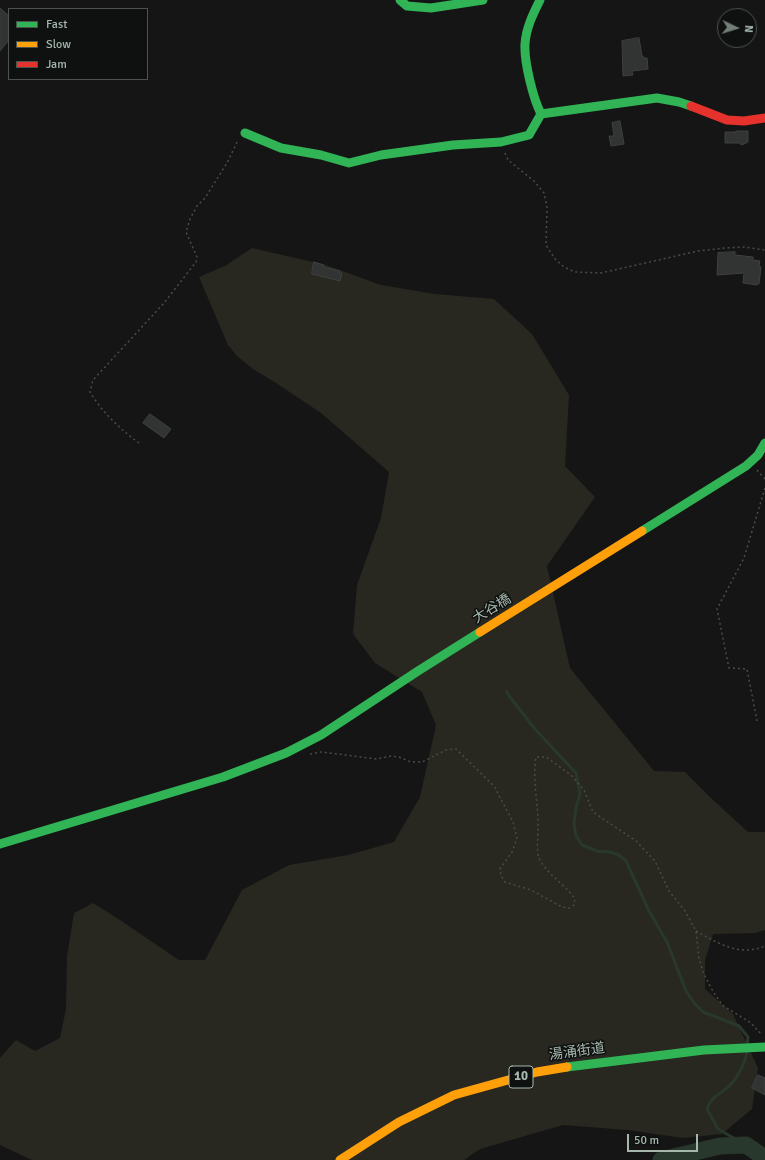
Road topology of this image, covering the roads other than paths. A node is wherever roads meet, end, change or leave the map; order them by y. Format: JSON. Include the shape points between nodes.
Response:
{"nodes":[{"id":1,"x":400,"y":0,"type":"edge"},
{"id":2,"x":483,"y":0,"type":"edge"},
{"id":3,"x":540,"y":0,"type":"edge"},
{"id":4,"x":541,"y":114,"type":"junction"},
{"id":5,"x":765,"y":118,"type":"edge"},
{"id":6,"x":245,"y":133,"type":"road end"},
{"id":7,"x":765,"y":443,"type":"edge"},
{"id":8,"x":0,"y":844,"type":"edge"},
{"id":9,"x":763,"y":1047,"type":"edge"},
{"id":10,"x":340,"y":1160,"type":"edge"}],
"edges":[{"from":1,"to":2,"type":"street","via":[[407,6],[431,8]]},
{"from":3,"to":4,"type":"street","via":[[530,20],[525,44],[535,102]]},
{"from":4,"to":5,"type":"street","via":[[657,98],[679,102],[726,120]]},
{"from":4,"to":6,"type":"street","via":[[529,135],[501,142],[388,154],[349,163],[282,148]]},
{"from":7,"to":8,"type":"street","name":"大谷橋","via":[[758,455],[746,466],[286,754],[223,777]]},
{"from":9,"to":10,"type":"street","name":"湯涌街道","number":"10","via":[[584,1064],[537,1072],[454,1095],[399,1122]]}]}
